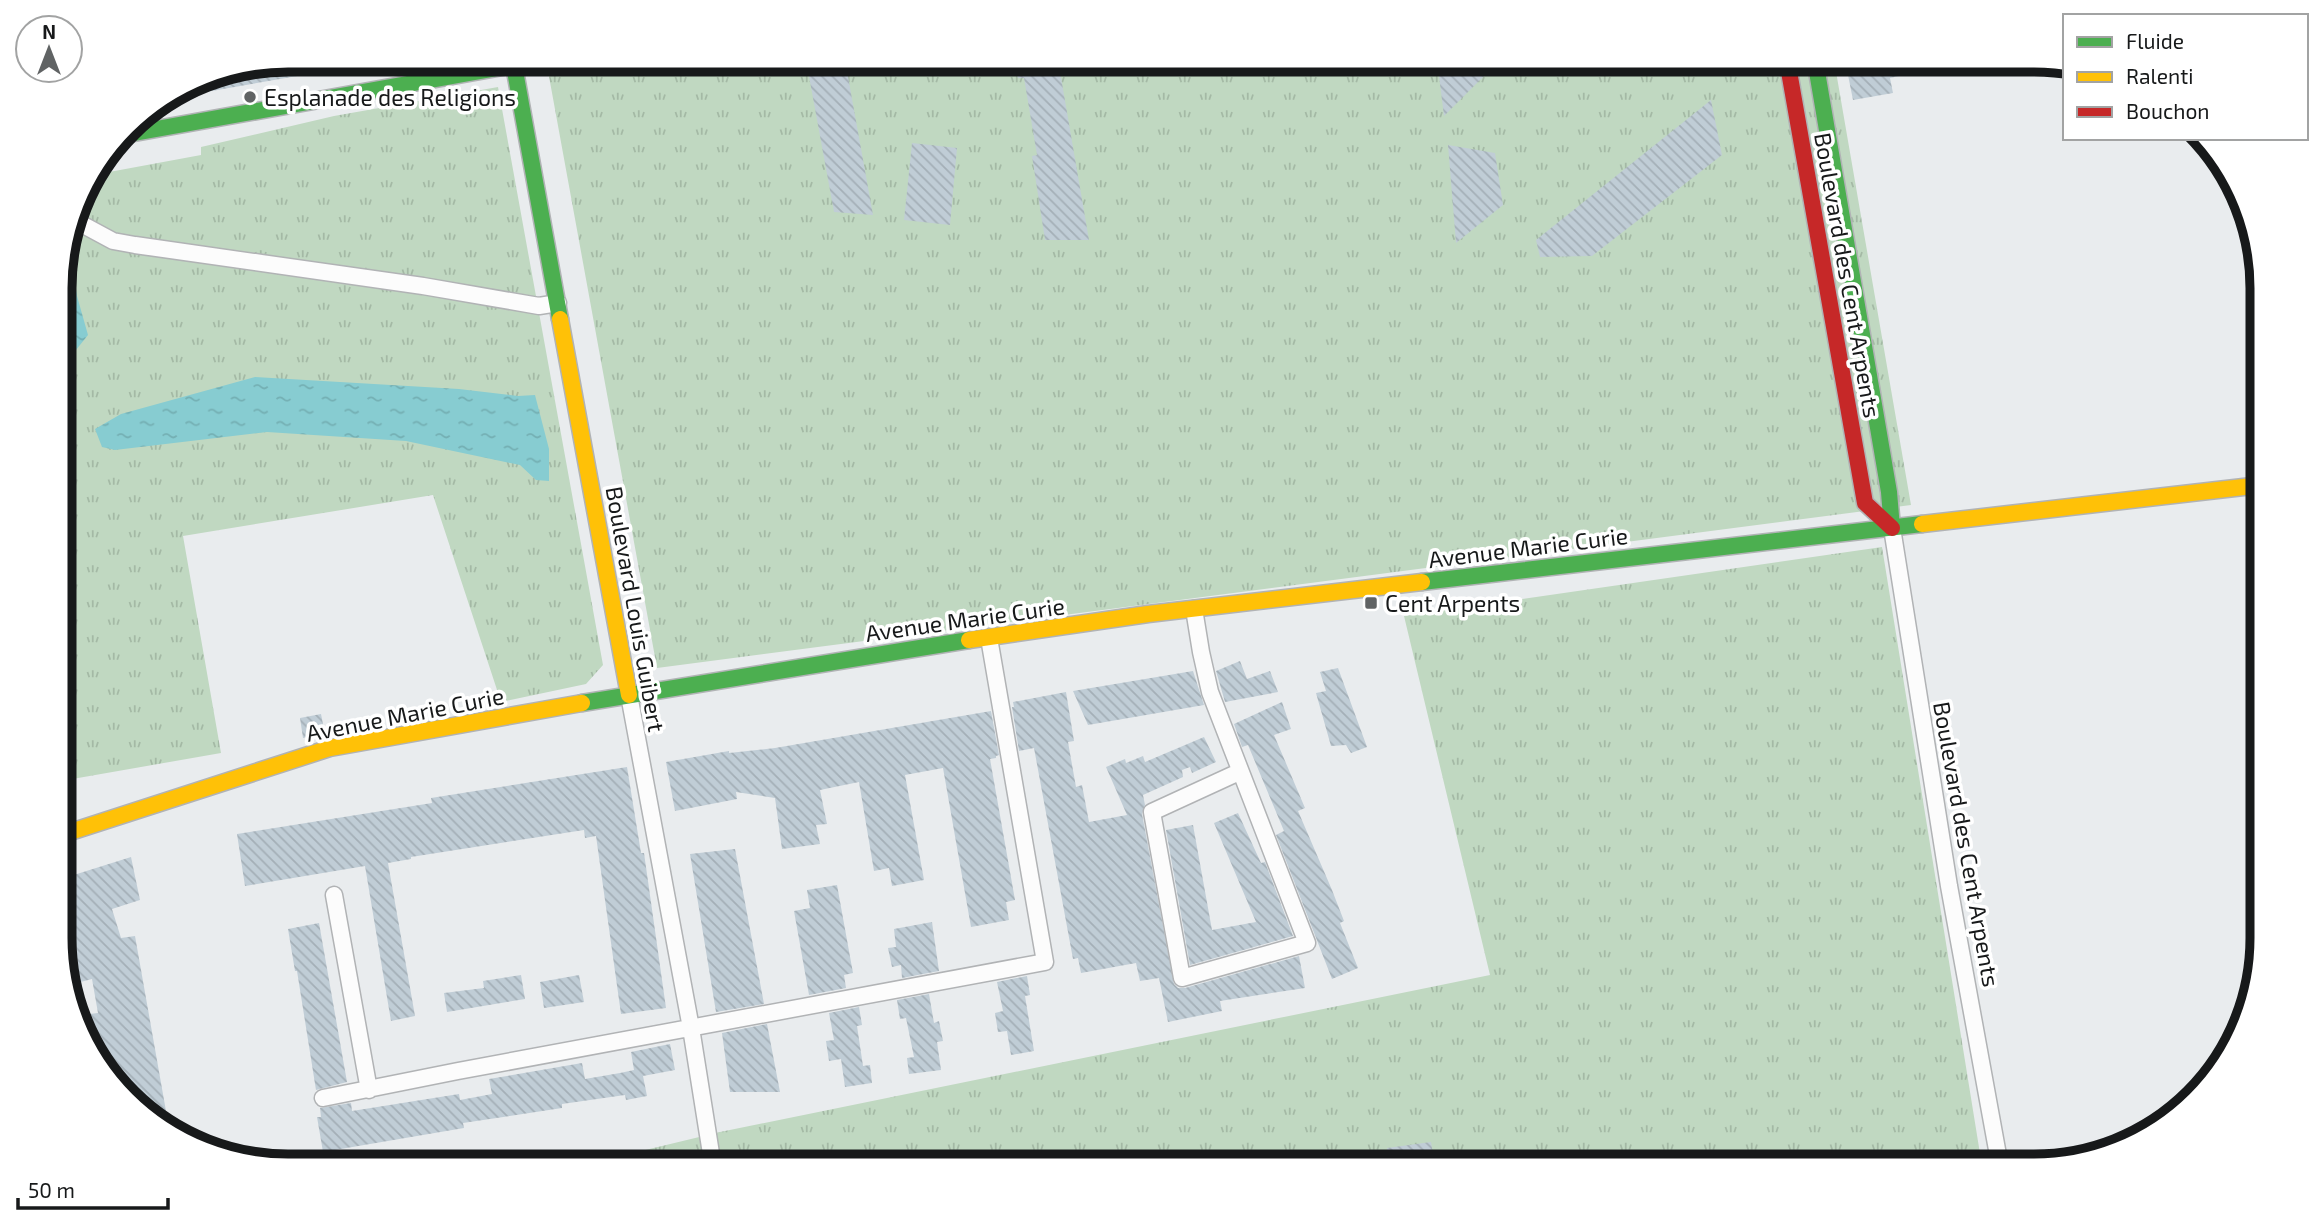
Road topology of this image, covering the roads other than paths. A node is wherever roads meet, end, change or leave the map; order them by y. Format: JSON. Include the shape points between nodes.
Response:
{"nodes":[{"id":1,"x":460,"y":72,"type":"edge"},
{"id":2,"x":516,"y":72,"type":"edge"},
{"id":3,"x":1789,"y":72,"type":"edge"},
{"id":4,"x":1817,"y":72,"type":"edge"},
{"id":5,"x":138,"y":132,"type":"edge"},
{"id":6,"x":81,"y":224,"type":"edge"},
{"id":7,"x":558,"y":303,"type":"junction"},
{"id":8,"x":2250,"y":486,"type":"edge"},
{"id":9,"x":1892,"y":528,"type":"junction"},
{"id":10,"x":1194,"y":609,"type":"junction"},
{"id":11,"x":989,"y":638,"type":"junction"},
{"id":12,"x":629,"y":695,"type":"junction"},
{"id":13,"x":1239,"y":772,"type":"junction"},
{"id":14,"x":72,"y":831,"type":"edge"},
{"id":15,"x":334,"y":895,"type":"dead end"},
{"id":16,"x":691,"y":1028,"type":"junction"},
{"id":17,"x":369,"y":1090,"type":"junction"},
{"id":18,"x":323,"y":1098,"type":"dead end"},
{"id":19,"x":711,"y":1154,"type":"edge"},
{"id":20,"x":1998,"y":1154,"type":"edge"}],
"edges":[{"from":1,"to":5,"type":"main road"},
{"from":2,"to":7,"type":"main road","name":"Boulevard Louis Guibert"},
{"from":3,"to":9,"type":"main road","name":"Boulevard des Cent Arpents","via":[[1865,503]]},
{"from":4,"to":9,"type":"main road","name":"Boulevard des Cent Arpents"},
{"from":6,"to":7,"type":"street","via":[[113,241],[135,245],[539,306]]},
{"from":7,"to":12,"type":"main road","name":"Boulevard Louis Guibert"},
{"from":8,"to":9,"type":"main road","name":"Avenue Marie Curie"},
{"from":9,"to":10,"type":"main road","name":"Avenue Marie Curie"},
{"from":9,"to":20,"type":"street","name":"Boulevard des Cent Arpents"},
{"from":10,"to":11,"type":"main road","name":"Avenue Marie Curie"},
{"from":10,"to":13,"type":"street","via":[[1210,692]]},
{"from":11,"to":12,"type":"main road","name":"Avenue Marie Curie"},
{"from":11,"to":16,"type":"street","via":[[1045,962]]},
{"from":12,"to":14,"type":"main road","name":"Avenue Marie Curie","via":[[330,748]]},
{"from":12,"to":16,"type":"street","name":"Boulevard Louis Guibert"},
{"from":13,"to":13,"type":"street","via":[[1307,943],[1182,978],[1152,811]]},
{"from":15,"to":17,"type":"street"},
{"from":16,"to":17,"type":"street"},
{"from":16,"to":19,"type":"street","name":"Boulevard Louis Guibert"},
{"from":17,"to":18,"type":"street"}]}
